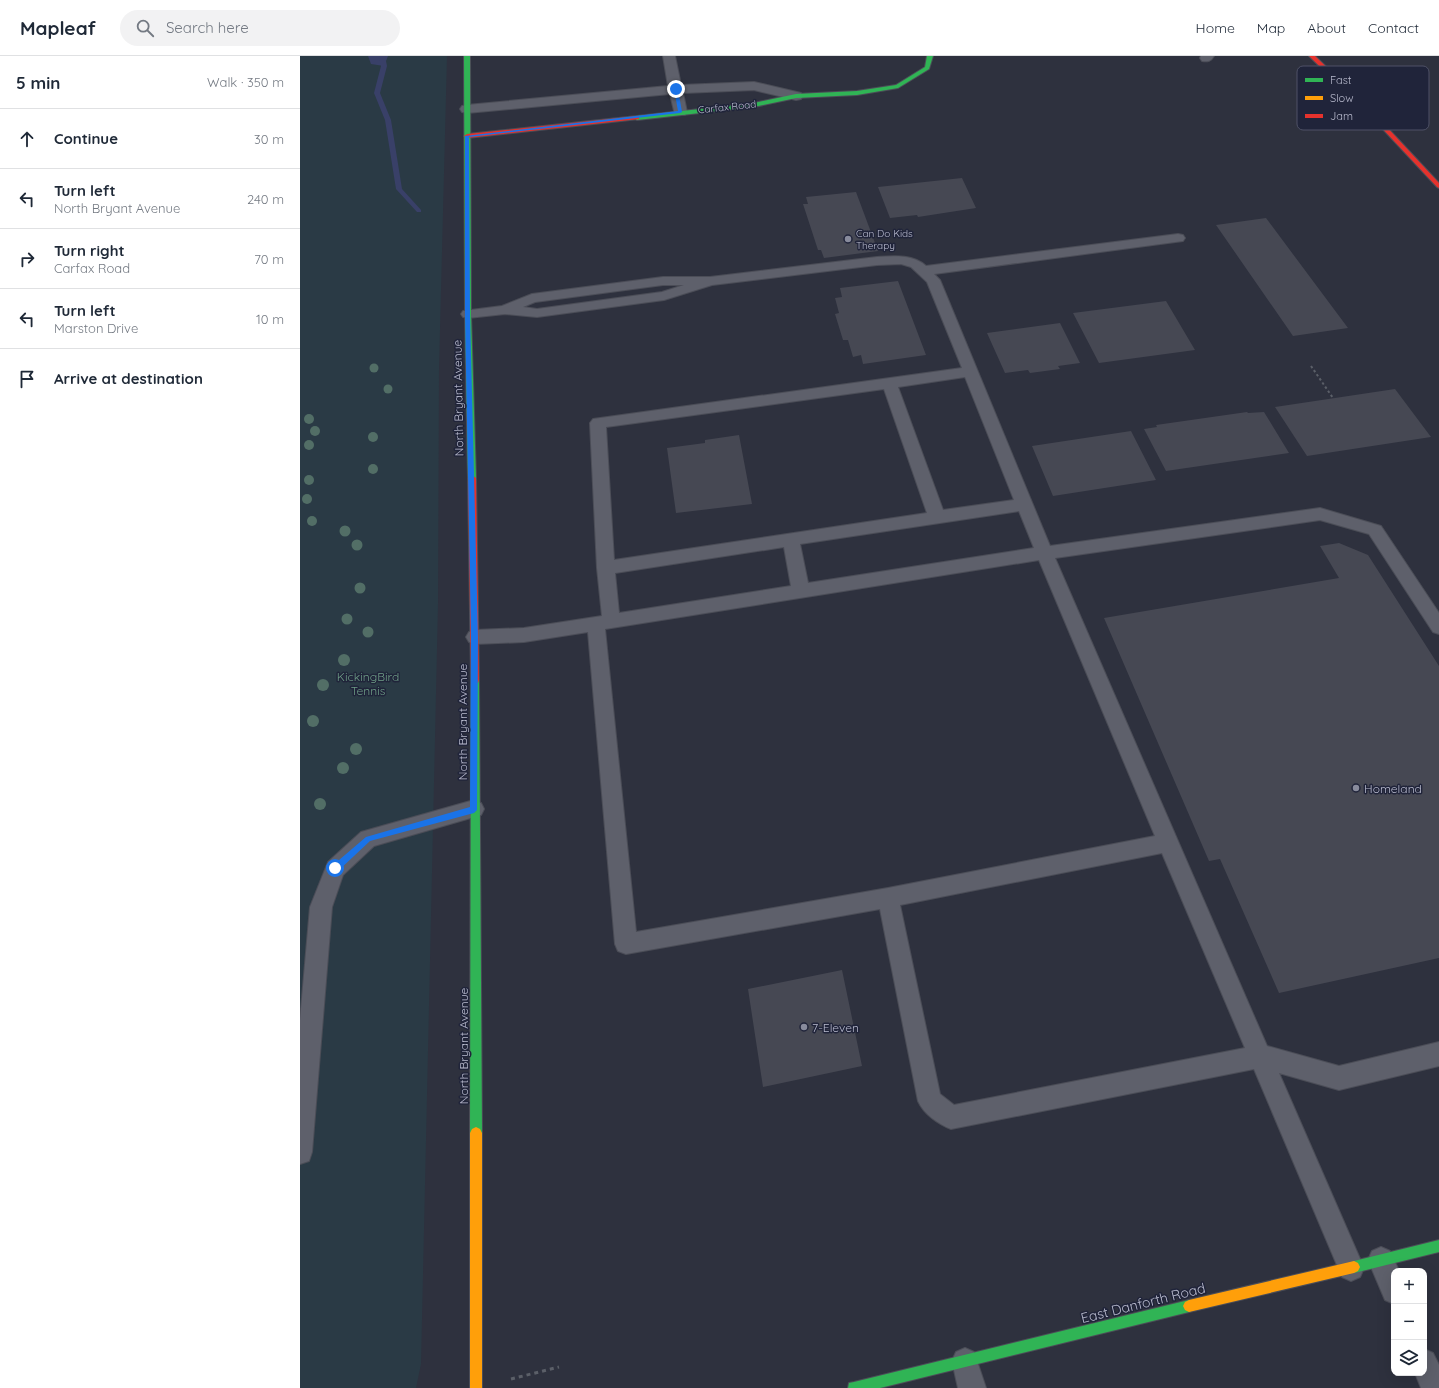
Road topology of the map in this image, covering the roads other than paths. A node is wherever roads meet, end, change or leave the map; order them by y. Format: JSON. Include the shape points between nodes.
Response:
{"nodes":[{"id":1,"x":467,"y":56,"type":"edge"},
{"id":2,"x":669,"y":56,"type":"edge"},
{"id":3,"x":930,"y":56,"type":"edge"},
{"id":4,"x":1312,"y":56,"type":"edge"},
{"id":5,"x":1323,"y":66,"type":"edge"},
{"id":6,"x":676,"y":89,"type":"junction"},
{"id":7,"x":796,"y":96,"type":"junction"},
{"id":8,"x":467,"y":109,"type":"junction"},
{"id":9,"x":680,"y":112,"type":"junction"},
{"id":10,"x":1387,"y":130,"type":"edge"},
{"id":11,"x":467,"y":136,"type":"junction"},
{"id":12,"x":1439,"y":186,"type":"edge"},
{"id":13,"x":1178,"y":238,"type":"dead end"},
{"id":14,"x":922,"y":271,"type":"junction"},
{"id":15,"x":468,"y":314,"type":"junction"},
{"id":16,"x":970,"y":372,"type":"junction"},
{"id":17,"x":889,"y":383,"type":"junction"},
{"id":18,"x":1024,"y":504,"type":"junction"},
{"id":19,"x":937,"y":518,"type":"junction"},
{"id":20,"x":791,"y":540,"type":"junction"},
{"id":21,"x":1044,"y":553,"type":"junction"},
{"id":22,"x":606,"y":568,"type":"junction"},
{"id":23,"x":801,"y":591,"type":"junction"},
{"id":24,"x":604,"y":622,"type":"junction"},
{"id":25,"x":1439,"y":627,"type":"edge"},
{"id":26,"x":474,"y":637,"type":"junction"},
{"id":27,"x":474,"y":810,"type":"junction"},
{"id":28,"x":1169,"y":842,"type":"junction"},
{"id":29,"x":888,"y":898,"type":"junction"},
{"id":30,"x":1439,"y":1054,"type":"edge"},
{"id":31,"x":1261,"y":1056,"type":"junction"},
{"id":32,"x":300,"y":1152,"type":"edge"},
{"id":33,"x":1439,"y":1246,"type":"edge"},
{"id":34,"x":1381,"y":1260,"type":"junction"},
{"id":35,"x":1351,"y":1268,"type":"junction"},
{"id":36,"x":1391,"y":1284,"type":"edge"},
{"id":37,"x":965,"y":1361,"type":"junction"},
{"id":38,"x":1427,"y":1369,"type":"edge"},
{"id":39,"x":476,"y":1388,"type":"edge"},
{"id":40,"x":854,"y":1388,"type":"edge"},
{"id":41,"x":972,"y":1388,"type":"edge"},
{"id":42,"x":1435,"y":1388,"type":"edge"}],
"edges":[{"from":1,"to":8,"type":"main road","name":"North Bryant Avenue"},
{"from":2,"to":6,"type":"street"},
{"from":3,"to":7,"type":"main road","name":"Carfax Road","via":[[927,68],[898,86],[858,93]]},
{"from":4,"to":5,"type":"main road"},
{"from":6,"to":7,"type":"street","name":"Carfax Road","via":[[754,86]]},
{"from":6,"to":8,"type":"street","name":"Carfax Road"},
{"from":6,"to":9,"type":"street"},
{"from":7,"to":9,"type":"main road","name":"Carfax Road","via":[[754,105]]},
{"from":8,"to":11,"type":"main road","name":"North Bryant Avenue"},
{"from":9,"to":11,"type":"main road","name":"Carfax Road"},
{"from":10,"to":12,"type":"main road"},
{"from":11,"to":15,"type":"main road","name":"North Bryant Avenue"},
{"from":13,"to":14,"type":"lane"},
{"from":14,"to":15,"type":"lane","via":[[916,264],[901,260],[710,281],[663,281],[532,298],[505,310]]},
{"from":14,"to":16,"type":"lane","via":[[933,280]]},
{"from":15,"to":26,"type":"main road","name":"North Bryant Avenue"},
{"from":16,"to":17,"type":"lane"},
{"from":16,"to":18,"type":"lane"},
{"from":17,"to":19,"type":"lane"},
{"from":17,"to":22,"type":"lane","via":[[598,423]]},
{"from":18,"to":19,"type":"lane"},
{"from":18,"to":21,"type":"lane"},
{"from":19,"to":20,"type":"lane"},
{"from":20,"to":22,"type":"lane"},
{"from":20,"to":23,"type":"lane"},
{"from":21,"to":23,"type":"lane"},
{"from":21,"to":25,"type":"lane","via":[[1320,514],[1375,530]]},
{"from":21,"to":28,"type":"lane"},
{"from":22,"to":24,"type":"lane"},
{"from":23,"to":24,"type":"lane"},
{"from":24,"to":26,"type":"lane","via":[[524,635]]},
{"from":24,"to":29,"type":"lane","via":[[626,944]]},
{"from":26,"to":27,"type":"main road","name":"North Bryant Avenue"},
{"from":27,"to":32,"type":"lane","via":[[368,839],[335,868],[321,907]]},
{"from":27,"to":39,"type":"main road","name":"North Bryant Avenue"},
{"from":28,"to":29,"type":"lane"},
{"from":28,"to":31,"type":"lane"},
{"from":29,"to":31,"type":"lane","via":[[930,1101],[951,1117]]},
{"from":30,"to":31,"type":"lane","via":[[1339,1078]]},
{"from":31,"to":35,"type":"lane"},
{"from":33,"to":34,"type":"main road","name":"East Danforth Road"},
{"from":34,"to":35,"type":"main road","name":"East Danforth Road"},
{"from":34,"to":36,"type":"lane"},
{"from":35,"to":37,"type":"main road","name":"East Danforth Road"},
{"from":37,"to":40,"type":"main road","name":"East Danforth Road"},
{"from":37,"to":41,"type":"lane"},
{"from":38,"to":42,"type":"lane"}]}
